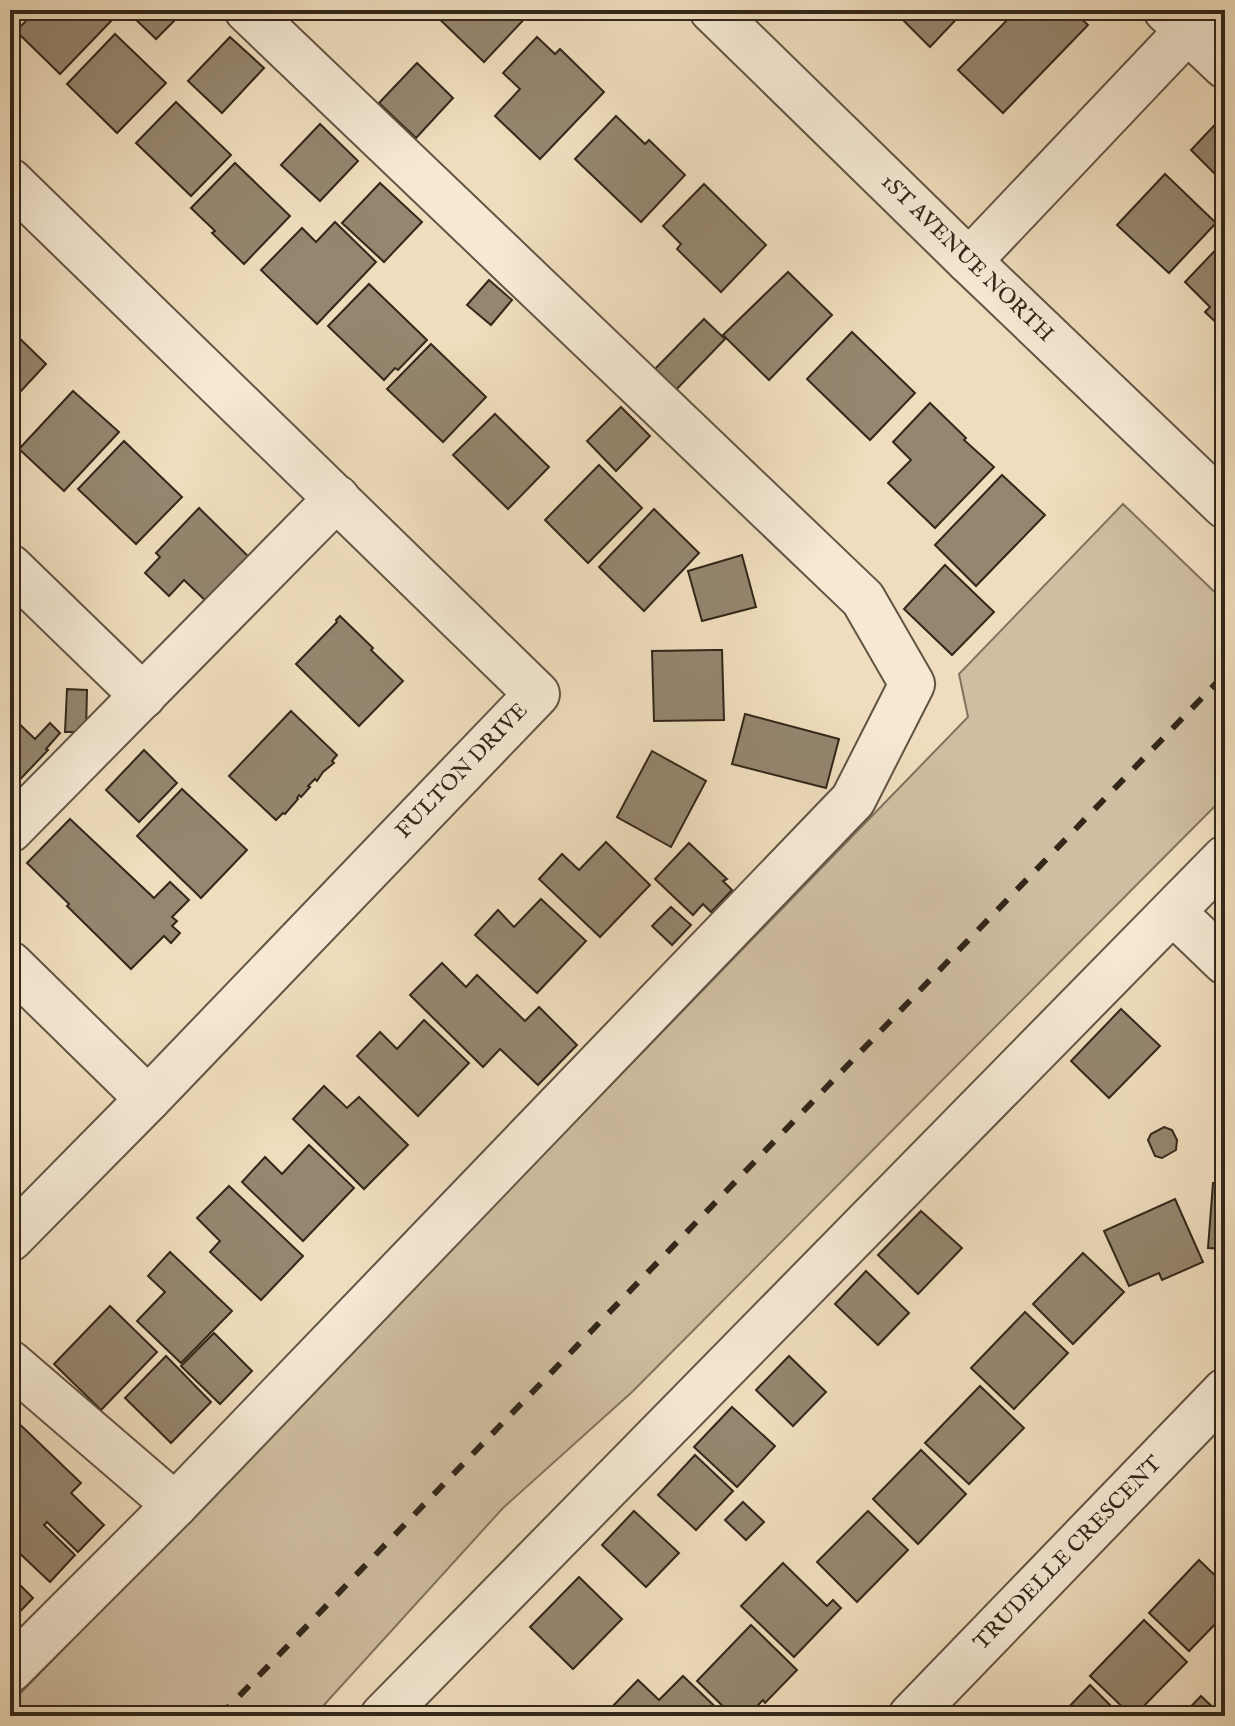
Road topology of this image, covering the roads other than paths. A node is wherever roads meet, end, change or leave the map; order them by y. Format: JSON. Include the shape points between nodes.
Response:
{"nodes":[{"id":1,"x":247,"y":10,"type":"edge"},
{"id":2,"x":712,"y":10,"type":"edge"},
{"id":3,"x":1187,"y":17,"type":"edge"},
{"id":4,"x":1225,"y":66,"type":"edge"},
{"id":5,"x":10,"y":181,"type":"edge"},
{"id":6,"x":969,"y":261,"type":"junction"},
{"id":7,"x":337,"y":498,"type":"junction"},
{"id":8,"x":1225,"y":506,"type":"edge"},
{"id":9,"x":10,"y":567,"type":"edge"},
{"id":10,"x":143,"y":696,"type":"junction"},
{"id":11,"x":10,"y":830,"type":"edge"},
{"id":12,"x":1225,"y":858,"type":"edge"},
{"id":13,"x":1173,"y":912,"type":"junction"},
{"id":14,"x":1225,"y":962,"type":"edge"},
{"id":15,"x":10,"y":964,"type":"edge"},
{"id":16,"x":148,"y":1099,"type":"junction"},
{"id":17,"x":10,"y":1239,"type":"edge"},
{"id":18,"x":10,"y":1363,"type":"edge"},
{"id":19,"x":1225,"y":1391,"type":"edge"},
{"id":20,"x":175,"y":1505,"type":"junction"},
{"id":21,"x":10,"y":1670,"type":"edge"},
{"id":22,"x":383,"y":1716,"type":"edge"},
{"id":23,"x":911,"y":1716,"type":"edge"}],
"edges":[{"from":1,"to":20,"type":"street","via":[[863,599],[912,684],[853,800]]},
{"from":2,"to":6,"type":"street","name":"1ST AVENUE NORTH"},
{"from":3,"to":4,"type":"street"},
{"from":3,"to":6,"type":"street"},
{"from":5,"to":7,"type":"street","name":"FULTON DRIVE"},
{"from":6,"to":8,"type":"street","name":"1ST AVENUE NORTH"},
{"from":7,"to":10,"type":"street"},
{"from":7,"to":16,"type":"street","name":"FULTON DRIVE","via":[[537,694]]},
{"from":9,"to":10,"type":"street"},
{"from":10,"to":11,"type":"street"},
{"from":12,"to":13,"type":"street"},
{"from":13,"to":14,"type":"street"},
{"from":13,"to":22,"type":"street"},
{"from":15,"to":16,"type":"street"},
{"from":16,"to":17,"type":"street","name":"FULTON DRIVE"},
{"from":18,"to":20,"type":"street"},
{"from":19,"to":23,"type":"street","name":"TRUDELLE CRESCENT"},
{"from":20,"to":21,"type":"street"}]}
